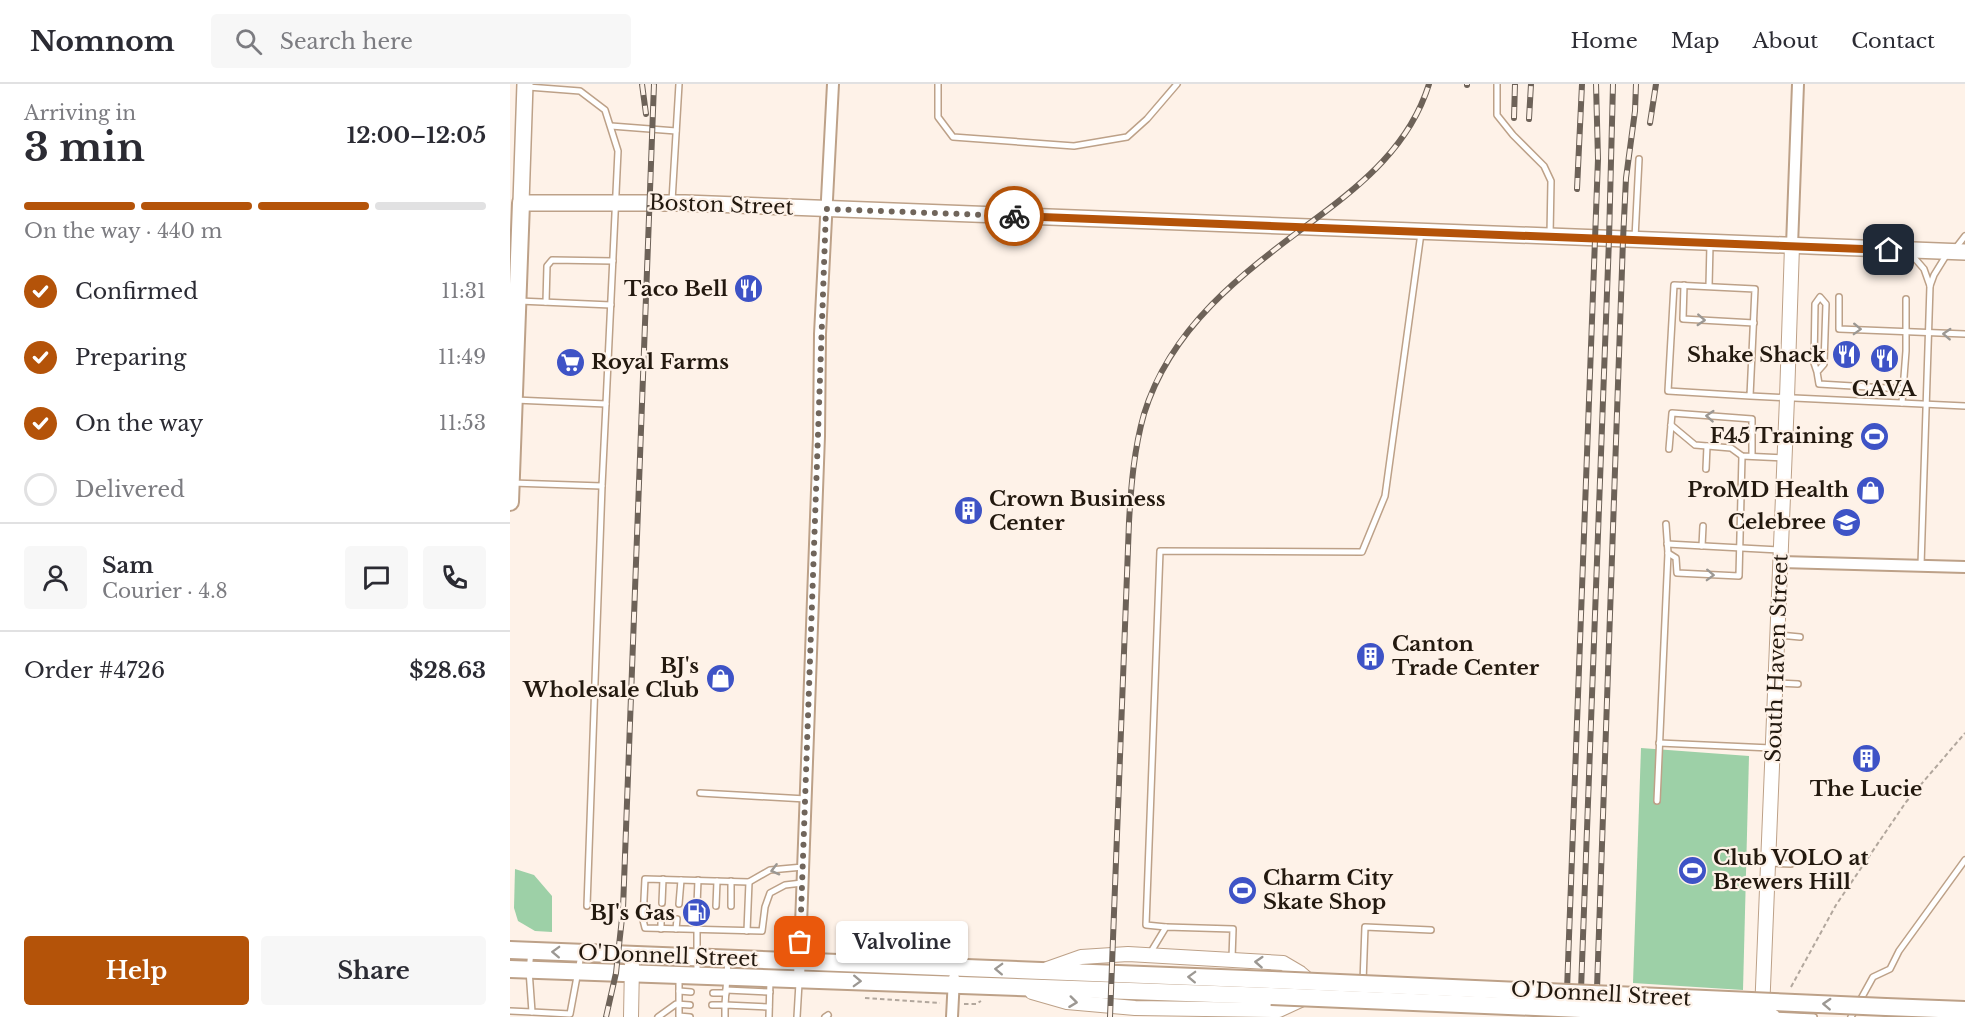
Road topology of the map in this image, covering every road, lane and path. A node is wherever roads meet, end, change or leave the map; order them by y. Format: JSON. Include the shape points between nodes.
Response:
{"nodes":[{"id":1,"x":678,"y":84,"type":"edge"},
{"id":2,"x":833,"y":84,"type":"edge"},
{"id":3,"x":938,"y":84,"type":"edge"},
{"id":4,"x":1177,"y":84,"type":"edge"},
{"id":5,"x":1497,"y":84,"type":"edge"},
{"id":6,"x":1798,"y":84,"type":"edge"},
{"id":7,"x":525,"y":85,"type":"edge"},
{"id":8,"x":611,"y":126,"type":"junction"},
{"id":9,"x":676,"y":131,"type":"junction"},
{"id":10,"x":1639,"y":159,"type":"dead end"},
{"id":11,"x":514,"y":203,"type":"edge"},
{"id":12,"x":616,"y":203,"type":"junction"},
{"id":13,"x":672,"y":203,"type":"junction"},
{"id":14,"x":826,"y":209,"type":"junction"},
{"id":15,"x":1421,"y":231,"type":"junction"},
{"id":16,"x":1965,"y":236,"type":"edge"},
{"id":17,"x":1550,"y":237,"type":"junction"},
{"id":18,"x":1635,"y":240,"type":"junction"},
{"id":19,"x":1710,"y":243,"type":"junction"},
{"id":20,"x":1792,"y":246,"type":"junction"},
{"id":21,"x":1909,"y":250,"type":"junction"},
{"id":22,"x":1955,"y":252,"type":"edge"},
{"id":23,"x":613,"y":261,"type":"junction"},
{"id":24,"x":1684,"y":285,"type":"junction"},
{"id":25,"x":1709,"y":286,"type":"junction"},
{"id":26,"x":1930,"y":286,"type":"junction"},
{"id":27,"x":1839,"y":297,"type":"dead end"},
{"id":28,"x":1906,"y":299,"type":"dead end"},
{"id":29,"x":518,"y":301,"type":"junction"},
{"id":30,"x":546,"y":303,"type":"junction"},
{"id":31,"x":611,"y":305,"type":"junction"},
{"id":32,"x":1754,"y":323,"type":"junction"},
{"id":33,"x":1906,"y":331,"type":"junction"},
{"id":34,"x":1928,"y":332,"type":"junction"},
{"id":35,"x":1965,"y":334,"type":"edge"},
{"id":36,"x":1817,"y":372,"type":"junction"},
{"id":37,"x":1903,"y":389,"type":"junction"},
{"id":38,"x":1750,"y":396,"type":"junction"},
{"id":39,"x":1787,"y":398,"type":"junction"},
{"id":40,"x":514,"y":400,"type":"junction"},
{"id":41,"x":1902,"y":403,"type":"junction"},
{"id":42,"x":606,"y":404,"type":"junction"},
{"id":43,"x":1925,"y":404,"type":"junction"},
{"id":44,"x":1965,"y":406,"type":"edge"},
{"id":45,"x":1671,"y":425,"type":"junction"},
{"id":46,"x":1707,"y":446,"type":"junction"},
{"id":47,"x":1669,"y":449,"type":"dead end"},
{"id":48,"x":1742,"y":456,"type":"junction"},
{"id":49,"x":1752,"y":456,"type":"junction"},
{"id":50,"x":1785,"y":458,"type":"junction"},
{"id":51,"x":1706,"y":469,"type":"dead end"},
{"id":52,"x":511,"y":483,"type":"edge"},
{"id":53,"x":602,"y":486,"type":"junction"},
{"id":54,"x":510,"y":502,"type":"edge"},
{"id":55,"x":1666,"y":524,"type":"dead end"},
{"id":56,"x":1703,"y":526,"type":"dead end"},
{"id":57,"x":1667,"y":544,"type":"junction"},
{"id":58,"x":1702,"y":546,"type":"junction"},
{"id":59,"x":1740,"y":547,"type":"junction"},
{"id":60,"x":1668,"y":553,"type":"junction"},
{"id":61,"x":1781,"y":556,"type":"junction"},
{"id":62,"x":1921,"y":565,"type":"junction"},
{"id":63,"x":1965,"y":567,"type":"edge"},
{"id":64,"x":1778,"y":635,"type":"junction"},
{"id":65,"x":1800,"y":637,"type":"dead end"},
{"id":66,"x":1776,"y":683,"type":"junction"},
{"id":67,"x":1798,"y":684,"type":"dead end"},
{"id":68,"x":1965,"y":733,"type":"edge"},
{"id":69,"x":1659,"y":743,"type":"junction"},
{"id":70,"x":1773,"y":748,"type":"junction"},
{"id":71,"x":700,"y":793,"type":"dead end"},
{"id":72,"x":806,"y":799,"type":"junction"},
{"id":73,"x":1657,"y":801,"type":"dead end"},
{"id":74,"x":1965,"y":860,"type":"edge"},
{"id":75,"x":1768,"y":863,"type":"junction"},
{"id":76,"x":1791,"y":864,"type":"dead end"},
{"id":77,"x":803,"y":867,"type":"junction"},
{"id":78,"x":663,"y":879,"type":"junction"},
{"id":79,"x":681,"y":879,"type":"junction"},
{"id":80,"x":698,"y":880,"type":"junction"},
{"id":81,"x":717,"y":880,"type":"junction"},
{"id":82,"x":731,"y":881,"type":"junction"},
{"id":83,"x":749,"y":882,"type":"junction"},
{"id":84,"x":802,"y":883,"type":"junction"},
{"id":85,"x":662,"y":903,"type":"dead end"},
{"id":86,"x":679,"y":904,"type":"dead end"},
{"id":87,"x":697,"y":905,"type":"dead end"},
{"id":88,"x":587,"y":906,"type":"dead end"},
{"id":89,"x":716,"y":906,"type":"dead end"},
{"id":90,"x":731,"y":906,"type":"dead end"},
{"id":91,"x":661,"y":919,"type":"dead end"},
{"id":92,"x":677,"y":920,"type":"dead end"},
{"id":93,"x":697,"y":920,"type":"dead end"},
{"id":94,"x":716,"y":921,"type":"dead end"},
{"id":95,"x":730,"y":922,"type":"dead end"},
{"id":96,"x":1166,"y":927,"type":"junction"},
{"id":97,"x":661,"y":929,"type":"junction"},
{"id":98,"x":676,"y":929,"type":"junction"},
{"id":99,"x":697,"y":930,"type":"junction"},
{"id":100,"x":1431,"y":930,"type":"dead end"},
{"id":101,"x":716,"y":931,"type":"junction"},
{"id":102,"x":730,"y":931,"type":"junction"},
{"id":103,"x":747,"y":931,"type":"junction"},
{"id":104,"x":510,"y":950,"type":"edge"},
{"id":105,"x":531,"y":951,"type":"junction"},
{"id":106,"x":581,"y":953,"type":"junction"},
{"id":107,"x":632,"y":955,"type":"junction"},
{"id":108,"x":1149,"y":955,"type":"junction"},
{"id":109,"x":697,"y":957,"type":"junction"},
{"id":110,"x":729,"y":958,"type":"junction"},
{"id":111,"x":1232,"y":960,"type":"junction"},
{"id":112,"x":799,"y":961,"type":"junction"},
{"id":113,"x":1283,"y":963,"type":"junction"},
{"id":114,"x":955,"y":967,"type":"junction"},
{"id":115,"x":510,"y":969,"type":"edge"},
{"id":116,"x":529,"y":970,"type":"junction"},
{"id":117,"x":578,"y":971,"type":"junction"},
{"id":118,"x":1042,"y":971,"type":"junction"},
{"id":119,"x":633,"y":973,"type":"junction"},
{"id":120,"x":697,"y":975,"type":"junction"},
{"id":121,"x":799,"y":979,"type":"junction"},
{"id":122,"x":679,"y":983,"type":"junction"},
{"id":123,"x":770,"y":985,"type":"junction"},
{"id":124,"x":953,"y":985,"type":"junction"},
{"id":125,"x":727,"y":987,"type":"junction"},
{"id":126,"x":1330,"y":991,"type":"junction"},
{"id":127,"x":1789,"y":991,"type":"dead end"},
{"id":128,"x":691,"y":992,"type":"dead end"},
{"id":129,"x":713,"y":993,"type":"dead end"},
{"id":130,"x":1363,"y":993,"type":"junction"},
{"id":131,"x":1275,"y":1001,"type":"edge"},
{"id":132,"x":679,"y":1004,"type":"junction"},
{"id":133,"x":690,"y":1005,"type":"dead end"},
{"id":134,"x":712,"y":1005,"type":"dead end"},
{"id":135,"x":725,"y":1005,"type":"junction"},
{"id":136,"x":770,"y":1007,"type":"junction"},
{"id":137,"x":1965,"y":1010,"type":"edge"},
{"id":138,"x":510,"y":1011,"type":"edge"},
{"id":139,"x":532,"y":1012,"type":"junction"},
{"id":140,"x":1766,"y":1016,"type":"edge"},
{"id":141,"x":631,"y":1017,"type":"edge"},
{"id":142,"x":657,"y":1017,"type":"edge"},
{"id":143,"x":690,"y":1017,"type":"edge"},
{"id":144,"x":725,"y":1017,"type":"edge"},
{"id":145,"x":769,"y":1017,"type":"edge"},
{"id":146,"x":797,"y":1017,"type":"edge"},
{"id":147,"x":952,"y":1017,"type":"edge"},
{"id":148,"x":1814,"y":1017,"type":"edge"},
{"id":149,"x":1851,"y":1017,"type":"edge"}],
"edges":[{"from":1,"to":9,"type":"lane"},
{"from":2,"to":14,"type":"street"},
{"from":3,"to":4,"type":"lane","via":[[938,117],[953,137],[1074,146],[1127,137]]},
{"from":5,"to":17,"type":"lane","via":[[1497,115],[1544,166],[1551,181]]},
{"from":6,"to":20,"type":"street","name":"South Haven Street"},
{"from":7,"to":8,"type":"lane","via":[[580,90],[605,110]]},
{"from":7,"to":11,"type":"main road"},
{"from":8,"to":9,"type":"lane"},
{"from":8,"to":12,"type":"lane","via":[[618,151]]},
{"from":9,"to":13,"type":"lane"},
{"from":10,"to":18,"type":"lane"},
{"from":11,"to":12,"type":"main road","name":"Boston Street"},
{"from":11,"to":29,"type":"main road"},
{"from":12,"to":13,"type":"main road","name":"Boston Street"},
{"from":12,"to":23,"type":"lane"},
{"from":13,"to":14,"type":"main road","name":"Boston Street"},
{"from":14,"to":15,"type":"main road","name":"Boston Street"},
{"from":14,"to":72,"type":"street"},
{"from":15,"to":17,"type":"main road","name":"Boston Street"},
{"from":15,"to":96,"type":"lane","via":[[1385,496],[1362,552],[1160,551],[1146,926]]},
{"from":16,"to":22,"type":"lane"},
{"from":17,"to":18,"type":"main road","name":"Boston Street"},
{"from":18,"to":19,"type":"main road","name":"Boston Street"},
{"from":19,"to":20,"type":"main road","name":"Boston Street"},
{"from":19,"to":25,"type":"lane"},
{"from":20,"to":21,"type":"main road","name":"Boston Street"},
{"from":20,"to":39,"type":"street","name":"South Haven Street"},
{"from":21,"to":22,"type":"main road","name":"Boston Street"},
{"from":21,"to":26,"type":"lane","via":[[1924,269]]},
{"from":22,"to":26,"type":"lane","via":[[1934,274]]},
{"from":23,"to":30,"type":"lane","via":[[552,260],[547,266]]},
{"from":23,"to":31,"type":"lane"},
{"from":24,"to":25,"type":"lane"},
{"from":24,"to":32,"type":"lane","one_way":true,"via":[[1683,319]]},
{"from":24,"to":38,"type":"lane","via":[[1674,285],[1668,391]]},
{"from":25,"to":32,"type":"lane","via":[[1755,289]]},
{"from":26,"to":34,"type":"lane"},
{"from":27,"to":33,"type":"lane","one_way":true,"via":[[1839,329]]},
{"from":28,"to":33,"type":"lane"},
{"from":29,"to":30,"type":"lane"},
{"from":29,"to":40,"type":"main road"},
{"from":30,"to":31,"type":"lane"},
{"from":31,"to":42,"type":"lane"},
{"from":32,"to":38,"type":"lane"},
{"from":33,"to":34,"type":"lane"},
{"from":33,"to":37,"type":"lane"},
{"from":35,"to":34,"type":"lane","one_way":true},
{"from":34,"to":43,"type":"lane"},
{"from":36,"to":36,"type":"lane","via":[[1824,364],[1826,304],[1820,297],[1815,304]]},
{"from":36,"to":37,"type":"lane","via":[[1819,384]]},
{"from":37,"to":41,"type":"lane"},
{"from":38,"to":39,"type":"lane"},
{"from":39,"to":41,"type":"lane"},
{"from":39,"to":50,"type":"street","name":"South Haven Street"},
{"from":40,"to":42,"type":"lane"},
{"from":40,"to":52,"type":"main road"},
{"from":41,"to":43,"type":"lane"},
{"from":42,"to":53,"type":"lane"},
{"from":43,"to":44,"type":"lane"},
{"from":43,"to":62,"type":"lane"},
{"from":45,"to":46,"type":"lane","via":[[1695,445]]},
{"from":45,"to":47,"type":"lane"},
{"from":49,"to":45,"type":"lane","one_way":true,"via":[[1752,419],[1672,413]]},
{"from":46,"to":48,"type":"lane","via":[[1731,447]]},
{"from":46,"to":51,"type":"lane"},
{"from":48,"to":49,"type":"lane"},
{"from":48,"to":59,"type":"lane"},
{"from":49,"to":50,"type":"lane"},
{"from":50,"to":61,"type":"street","name":"South Haven Street"},
{"from":52,"to":53,"type":"lane"},
{"from":52,"to":54,"type":"main road"},
{"from":53,"to":88,"type":"lane"},
{"from":55,"to":57,"type":"lane"},
{"from":56,"to":58,"type":"lane"},
{"from":57,"to":58,"type":"lane"},
{"from":57,"to":60,"type":"lane"},
{"from":58,"to":59,"type":"lane"},
{"from":60,"to":59,"type":"lane","one_way":true,"via":[[1676,558],[1677,573],[1739,576]]},
{"from":59,"to":61,"type":"lane"},
{"from":60,"to":69,"type":"lane"},
{"from":61,"to":62,"type":"street"},
{"from":61,"to":64,"type":"street","name":"South Haven Street"},
{"from":62,"to":63,"type":"street"},
{"from":64,"to":65,"type":"lane"},
{"from":64,"to":66,"type":"street","name":"South Haven Street"},
{"from":66,"to":67,"type":"lane"},
{"from":66,"to":70,"type":"street","name":"South Haven Street"},
{"from":68,"to":127,"type":"path","via":[[1900,811],[1836,905]]},
{"from":69,"to":70,"type":"lane"},
{"from":69,"to":73,"type":"lane"},
{"from":70,"to":75,"type":"street","name":"South Haven Street"},
{"from":71,"to":72,"type":"lane"},
{"from":72,"to":77,"type":"street"},
{"from":74,"to":149,"type":"lane","via":[[1890,969],[1874,977]]},
{"from":75,"to":76,"type":"lane"},
{"from":75,"to":140,"type":"street","name":"South Haven Street"},
{"from":77,"to":83,"type":"lane","one_way":true,"via":[[770,870]]},
{"from":77,"to":84,"type":"street"},
{"from":78,"to":79,"type":"lane"},
{"from":78,"to":85,"type":"lane"},
{"from":78,"to":97,"type":"lane","via":[[645,879],[643,920],[645,928]]},
{"from":79,"to":80,"type":"lane"},
{"from":79,"to":86,"type":"lane"},
{"from":80,"to":81,"type":"lane"},
{"from":80,"to":87,"type":"lane"},
{"from":81,"to":82,"type":"lane"},
{"from":81,"to":89,"type":"lane"},
{"from":82,"to":83,"type":"lane"},
{"from":82,"to":90,"type":"lane"},
{"from":83,"to":103,"type":"lane"},
{"from":84,"to":103,"type":"lane","via":[[785,885],[770,893],[762,932]]},
{"from":84,"to":112,"type":"street"},
{"from":91,"to":97,"type":"lane"},
{"from":92,"to":98,"type":"lane"},
{"from":93,"to":99,"type":"lane"},
{"from":94,"to":101,"type":"lane"},
{"from":95,"to":102,"type":"lane"},
{"from":96,"to":108,"type":"lane"},
{"from":96,"to":111,"type":"lane","via":[[1233,929]]},
{"from":97,"to":98,"type":"lane"},
{"from":98,"to":99,"type":"lane"},
{"from":99,"to":101,"type":"lane"},
{"from":99,"to":109,"type":"lane"},
{"from":100,"to":130,"type":"lane","via":[[1365,927]]},
{"from":101,"to":102,"type":"lane"},
{"from":102,"to":103,"type":"lane"},
{"from":104,"to":105,"type":"main road","name":"O'Donnell Street"},
{"from":106,"to":105,"type":"main road","name":"O'Donnell Street","one_way":true},
{"from":105,"to":116,"type":"lane"},
{"from":106,"to":107,"type":"main road","name":"O'Donnell Street"},
{"from":106,"to":117,"type":"lane"},
{"from":107,"to":109,"type":"main road","name":"O'Donnell Street"},
{"from":107,"to":119,"type":"street"},
{"from":108,"to":111,"type":"street","name":"O'Donnell Street"},
{"from":108,"to":118,"type":"street","name":"O'Donnell Street","via":[[1081,957]]},
{"from":109,"to":110,"type":"main road","name":"O'Donnell Street"},
{"from":109,"to":120,"type":"lane"},
{"from":110,"to":112,"type":"main road","name":"O'Donnell Street"},
{"from":110,"to":125,"type":"lane"},
{"from":113,"to":111,"type":"street","name":"O'Donnell Street","one_way":true},
{"from":112,"to":114,"type":"main road","name":"O'Donnell Street"},
{"from":112,"to":121,"type":"street"},
{"from":113,"to":126,"type":"street","name":"O'Donnell Street","via":[[1315,986]]},
{"from":113,"to":131,"type":"street"},
{"from":118,"to":114,"type":"main road","name":"O'Donnell Street","one_way":true},
{"from":114,"to":124,"type":"street"},
{"from":115,"to":116,"type":"main road","name":"O'Donnell Street"},
{"from":116,"to":117,"type":"main road","name":"O'Donnell Street"},
{"from":116,"to":139,"type":"lane"},
{"from":117,"to":119,"type":"main road","name":"O'Donnell Street"},
{"from":117,"to":139,"type":"lane","via":[[570,1014]]},
{"from":131,"to":118,"type":"main road","name":"O'Donnell Street","one_way":true},
{"from":119,"to":122,"type":"main road","name":"O'Donnell Street"},
{"from":119,"to":141,"type":"street"},
{"from":120,"to":122,"type":"main road","name":"O'Donnell Street"},
{"from":120,"to":125,"type":"main road","name":"O'Donnell Street"},
{"from":121,"to":123,"type":"main road","name":"O'Donnell Street"},
{"from":121,"to":124,"type":"main road","name":"O'Donnell Street","one_way":true},
{"from":121,"to":146,"type":"lane"},
{"from":122,"to":128,"type":"lane"},
{"from":122,"to":132,"type":"lane"},
{"from":123,"to":125,"type":"main road","name":"O'Donnell Street"},
{"from":123,"to":136,"type":"lane"},
{"from":124,"to":131,"type":"main road","name":"O'Donnell Street","one_way":true},
{"from":124,"to":147,"type":"street"},
{"from":125,"to":129,"type":"lane"},
{"from":125,"to":135,"type":"lane"},
{"from":126,"to":130,"type":"street","name":"O'Donnell Street"},
{"from":126,"to":131,"type":"street","name":"O'Donnell Street"},
{"from":130,"to":140,"type":"street","name":"O'Donnell Street"},
{"from":137,"to":131,"type":"main road","name":"O'Donnell Street","one_way":true,"bridge":true},
{"from":131,"to":140,"type":"main road","name":"O'Donnell Street","bridge":true},
{"from":132,"to":133,"type":"lane"},
{"from":132,"to":142,"type":"lane"},
{"from":132,"to":143,"type":"lane","via":[[679,1016]]},
{"from":134,"to":135,"type":"lane"},
{"from":135,"to":136,"type":"lane"},
{"from":135,"to":144,"type":"lane"},
{"from":136,"to":145,"type":"lane"},
{"from":138,"to":139,"type":"lane"},
{"from":140,"to":148,"type":"lane"}]}
